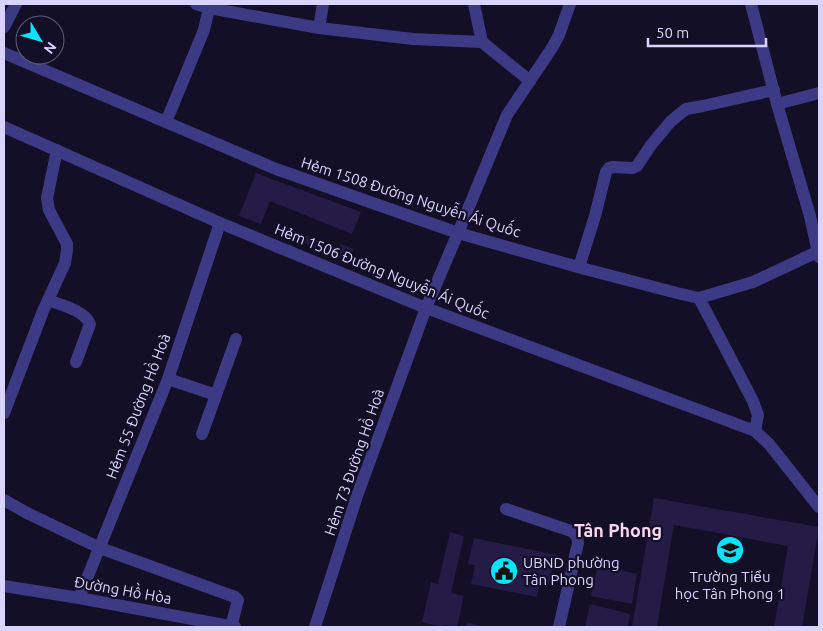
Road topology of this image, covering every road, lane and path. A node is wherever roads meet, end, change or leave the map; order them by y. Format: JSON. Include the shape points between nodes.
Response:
{"nodes":[{"id":1,"x":16,"y":4,"type":"edge"},
{"id":2,"x":196,"y":4,"type":"edge"},
{"id":3,"x":322,"y":4,"type":"edge"},
{"id":4,"x":474,"y":4,"type":"edge"},
{"id":5,"x":570,"y":4,"type":"edge"},
{"id":6,"x":751,"y":4,"type":"edge"},
{"id":7,"x":209,"y":6,"type":"edge"},
{"id":8,"x":4,"y":27,"type":"edge"},
{"id":9,"x":319,"y":28,"type":"junction"},
{"id":10,"x":482,"y":42,"type":"junction"},
{"id":11,"x":4,"y":53,"type":"edge"},
{"id":12,"x":530,"y":81,"type":"junction"},
{"id":13,"x":774,"y":90,"type":"junction"},
{"id":14,"x":819,"y":93,"type":"edge"},
{"id":15,"x":777,"y":104,"type":"junction"},
{"id":16,"x":166,"y":122,"type":"junction"},
{"id":17,"x":4,"y":127,"type":"edge"},
{"id":18,"x":57,"y":150,"type":"junction"},
{"id":19,"x":814,"y":214,"type":"edge"},
{"id":20,"x":220,"y":223,"type":"junction"},
{"id":21,"x":458,"y":233,"type":"junction"},
{"id":22,"x":818,"y":255,"type":"edge"},
{"id":23,"x":579,"y":267,"type":"junction"},
{"id":24,"x":699,"y":298,"type":"junction"},
{"id":25,"x":48,"y":300,"type":"junction"},
{"id":26,"x":426,"y":308,"type":"junction"},
{"id":27,"x":236,"y":339,"type":"dead end"},
{"id":28,"x":76,"y":362,"type":"dead end"},
{"id":29,"x":168,"y":379,"type":"junction"},
{"id":30,"x":7,"y":395,"type":"edge"},
{"id":31,"x":216,"y":395,"type":"junction"},
{"id":32,"x":4,"y":413,"type":"edge"},
{"id":33,"x":755,"y":431,"type":"junction"},
{"id":34,"x":202,"y":434,"type":"dead end"},
{"id":35,"x":4,"y":500,"type":"edge"},
{"id":36,"x":819,"y":507,"type":"edge"},
{"id":37,"x":506,"y":509,"type":"dead end"},
{"id":38,"x":100,"y":548,"type":"junction"},
{"id":39,"x":4,"y":586,"type":"edge"},
{"id":40,"x":79,"y":598,"type":"junction"},
{"id":41,"x":231,"y":627,"type":"edge"},
{"id":42,"x":235,"y":627,"type":"edge"},
{"id":43,"x":315,"y":627,"type":"edge"},
{"id":44,"x":559,"y":627,"type":"edge"}],
"edges":[{"from":1,"to":8,"type":"street"},
{"from":2,"to":7,"type":"street"},
{"from":3,"to":9,"type":"street"},
{"from":4,"to":10,"type":"street"},
{"from":5,"to":12,"type":"street","name":"Hẻm 73 Đường Hồ Hoà","via":[[559,35]]},
{"from":6,"to":13,"type":"street"},
{"from":7,"to":9,"type":"street"},
{"from":7,"to":16,"type":"street","via":[[204,30]]},
{"from":9,"to":10,"type":"street"},
{"from":10,"to":12,"type":"street"},
{"from":11,"to":16,"type":"street","name":"Hẻm 1508 Đường Nguyễn Ái Quốc"},
{"from":12,"to":21,"type":"street","name":"Hẻm 73 Đường Hồ Hoà","via":[[507,115]]},
{"from":13,"to":15,"type":"street"},
{"from":13,"to":23,"type":"street","via":[[686,109],[671,121],[637,166],[609,168]]},
{"from":14,"to":15,"type":"street"},
{"from":15,"to":19,"type":"street"},
{"from":16,"to":21,"type":"street","name":"Hẻm 1508 Đường Nguyễn Ái Quốc","via":[[276,169]]},
{"from":17,"to":18,"type":"street","name":"Hẻm 1506 Đường Nguyễn Ái Quốc"},
{"from":18,"to":20,"type":"street","name":"Hẻm 1506 Đường Nguyễn Ái Quốc"},
{"from":18,"to":25,"type":"street","via":[[47,198],[67,250]]},
{"from":19,"to":22,"type":"street"},
{"from":20,"to":26,"type":"street","name":"Hẻm 1506 Đường Nguyễn Ái Quốc"},
{"from":20,"to":29,"type":"street","name":"Hẻm 55 Đường Hồ Hoà"},
{"from":21,"to":23,"type":"street","name":"Hẻm 1508 Đường Nguyễn Ái Quốc"},
{"from":21,"to":26,"type":"street","name":"Hẻm 73 Đường Hồ Hoà"},
{"from":22,"to":24,"type":"street","via":[[752,282]]},
{"from":23,"to":24,"type":"street","name":"Hẻm 1508 Đường Nguyễn Ái Quốc"},
{"from":24,"to":33,"type":"street","via":[[753,401],[758,415]]},
{"from":25,"to":28,"type":"street","via":[[88,318],[90,324]]},
{"from":25,"to":30,"type":"street"},
{"from":26,"to":33,"type":"street","name":"Hẻm 1506 Đường Nguyễn Ái Quốc"},
{"from":26,"to":43,"type":"street","name":"Hẻm 73 Đường Hồ Hoà"},
{"from":27,"to":31,"type":"street"},
{"from":29,"to":31,"type":"street"},
{"from":29,"to":38,"type":"street","name":"Hẻm 55 Đường Hồ Hoà"},
{"from":30,"to":32,"type":"street"},
{"from":31,"to":34,"type":"street"},
{"from":33,"to":36,"type":"street"},
{"from":35,"to":38,"type":"street"},
{"from":37,"to":44,"type":"street","via":[[572,531],[577,536]]},
{"from":38,"to":40,"type":"street","name":"Hẻm 55 Đường Hồ Hoà"},
{"from":38,"to":41,"type":"street","via":[[235,597],[238,600]]},
{"from":39,"to":40,"type":"street","name":"Đường Hồ Hòa"},
{"from":40,"to":41,"type":"street","name":"Đường Hồ Hòa"},
{"from":41,"to":42,"type":"street","name":"Đường Hồ Hòa"}]}
